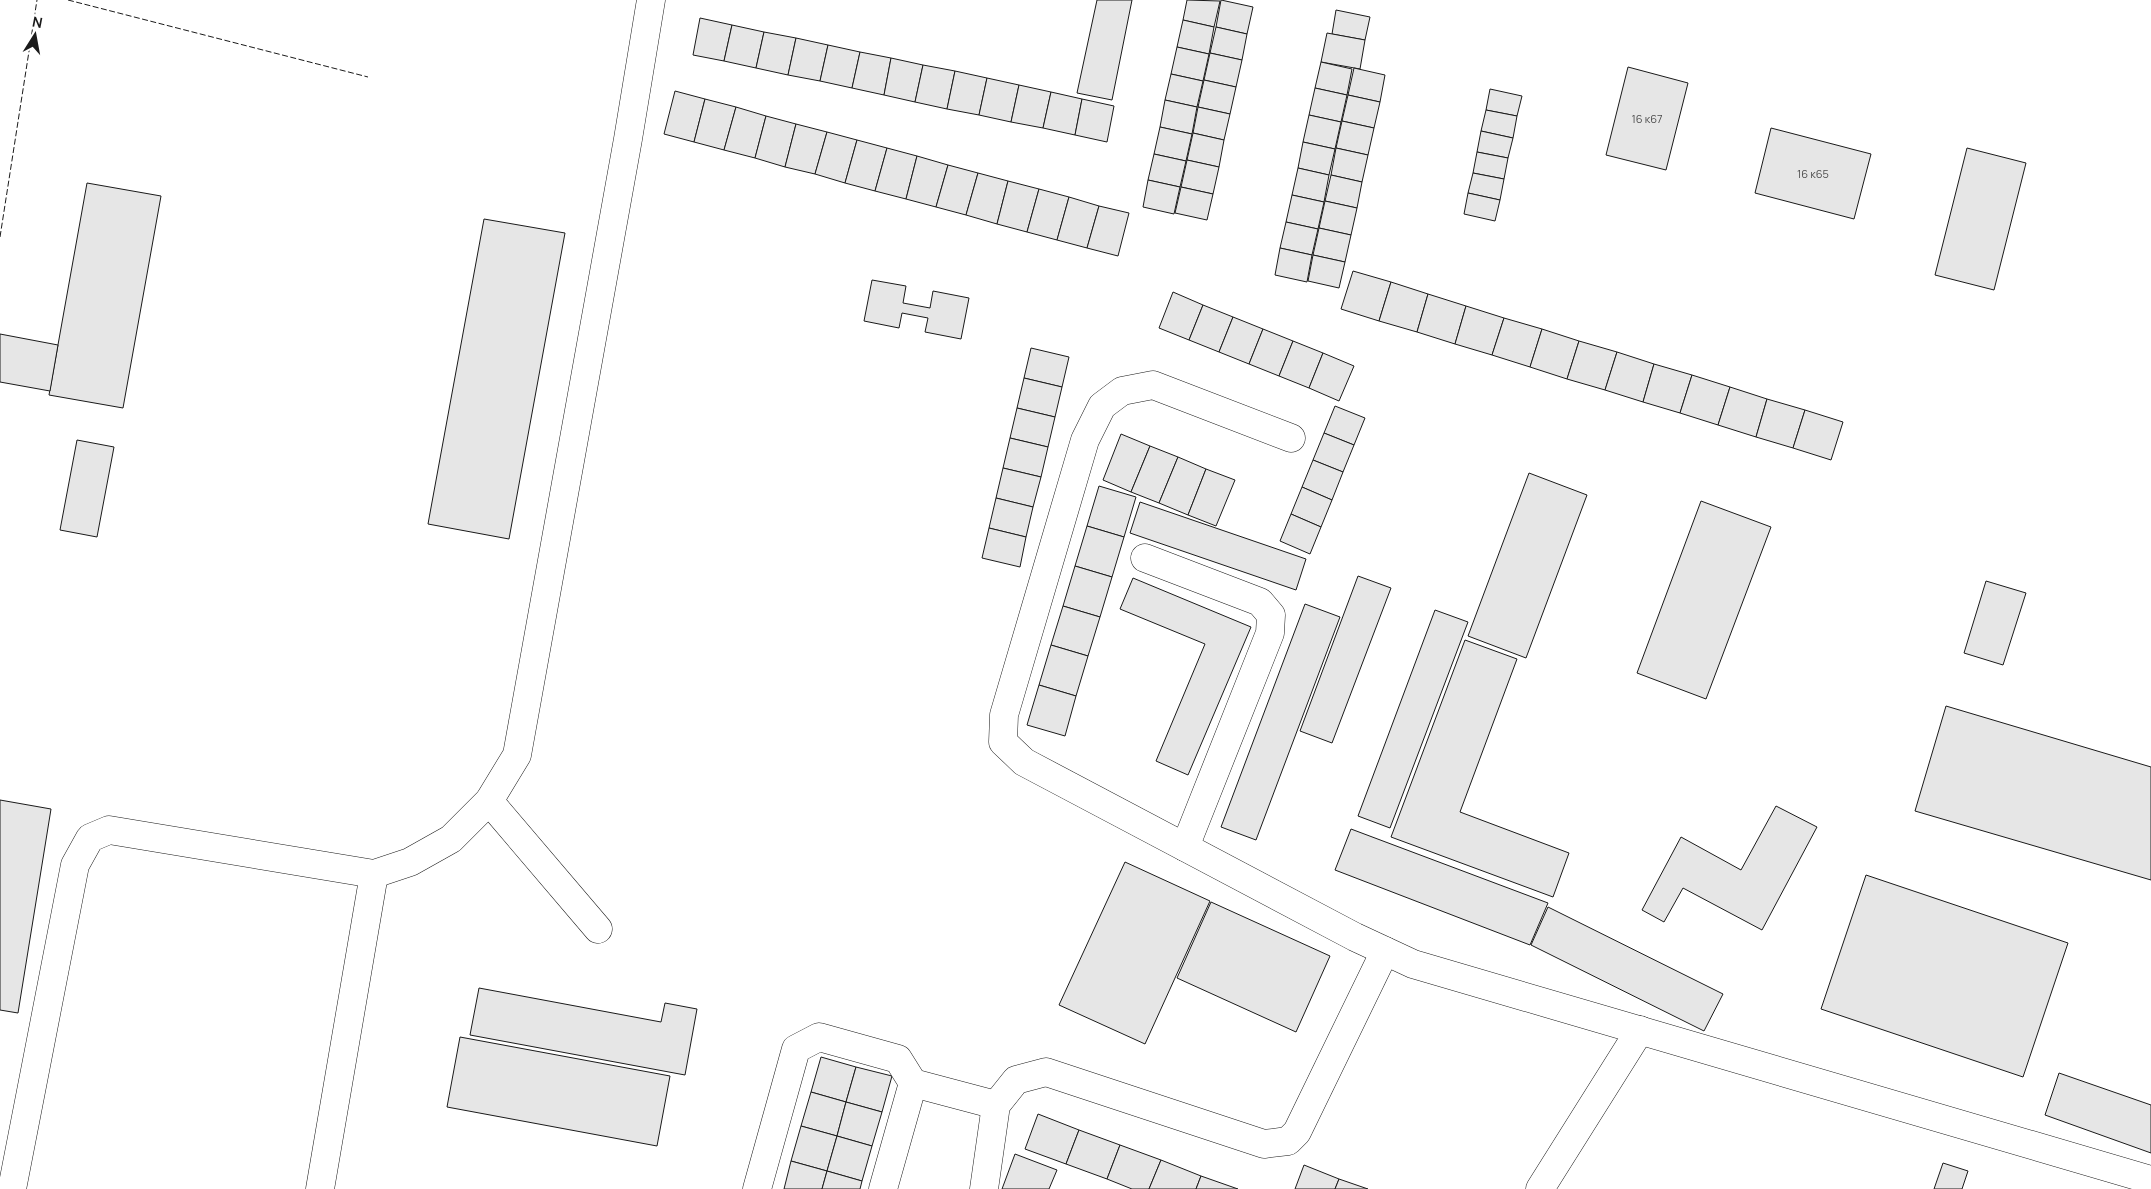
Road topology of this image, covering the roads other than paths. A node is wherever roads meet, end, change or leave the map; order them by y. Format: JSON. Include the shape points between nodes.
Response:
{"nodes":[{"id":1,"x":651,"y":0,"type":"edge"},
{"id":2,"x":1291,"y":438,"type":"dead end"},
{"id":3,"x":1145,"y":558,"type":"dead end"},
{"id":4,"x":489,"y":801,"type":"junction"},
{"id":5,"x":1185,"y":847,"type":"junction"},
{"id":6,"x":374,"y":874,"type":"junction"},
{"id":7,"x":598,"y":929,"type":"dead end"},
{"id":8,"x":1385,"y":951,"type":"junction"},
{"id":9,"x":1640,"y":1030,"type":"junction"},
{"id":10,"x":913,"y":1083,"type":"junction"},
{"id":11,"x":996,"y":1105,"type":"junction"},
{"id":12,"x":2151,"y":1180,"type":"edge"},
{"id":13,"x":12,"y":1189,"type":"edge"},
{"id":14,"x":320,"y":1189,"type":"edge"},
{"id":15,"x":757,"y":1189,"type":"edge"},
{"id":16,"x":884,"y":1189,"type":"edge"},
{"id":17,"x":984,"y":1189,"type":"edge"},
{"id":18,"x":1540,"y":1189,"type":"edge"}],
"edges":[{"from":1,"to":4,"type":"lane","via":[[517,755]]},
{"from":2,"to":5,"type":"lane","via":[[1153,385],[1122,391],[1102,406],[1085,440],[1004,715],[1003,742],[1024,762]]},
{"from":3,"to":5,"type":"lane","via":[[1260,602],[1271,615],[1270,633]]},
{"from":4,"to":6,"type":"lane","via":[[451,839],[410,862]]},
{"from":4,"to":7,"type":"lane"},
{"from":5,"to":8,"type":"lane"},
{"from":6,"to":13,"type":"lane","via":[[109,830],[90,838],[75,865]]},
{"from":6,"to":14,"type":"lane"},
{"from":8,"to":9,"type":"lane","via":[[1413,964]]},
{"from":8,"to":11,"type":"lane","via":[[1297,1132],[1288,1141],[1264,1144],[1046,1072],[1016,1080]]},
{"from":9,"to":12,"type":"lane"},
{"from":9,"to":18,"type":"lane"},
{"from":10,"to":11,"type":"lane"},
{"from":10,"to":15,"type":"lane","via":[[898,1059],[818,1037],[796,1050]]},
{"from":10,"to":16,"type":"lane"},
{"from":11,"to":17,"type":"lane"}]}
